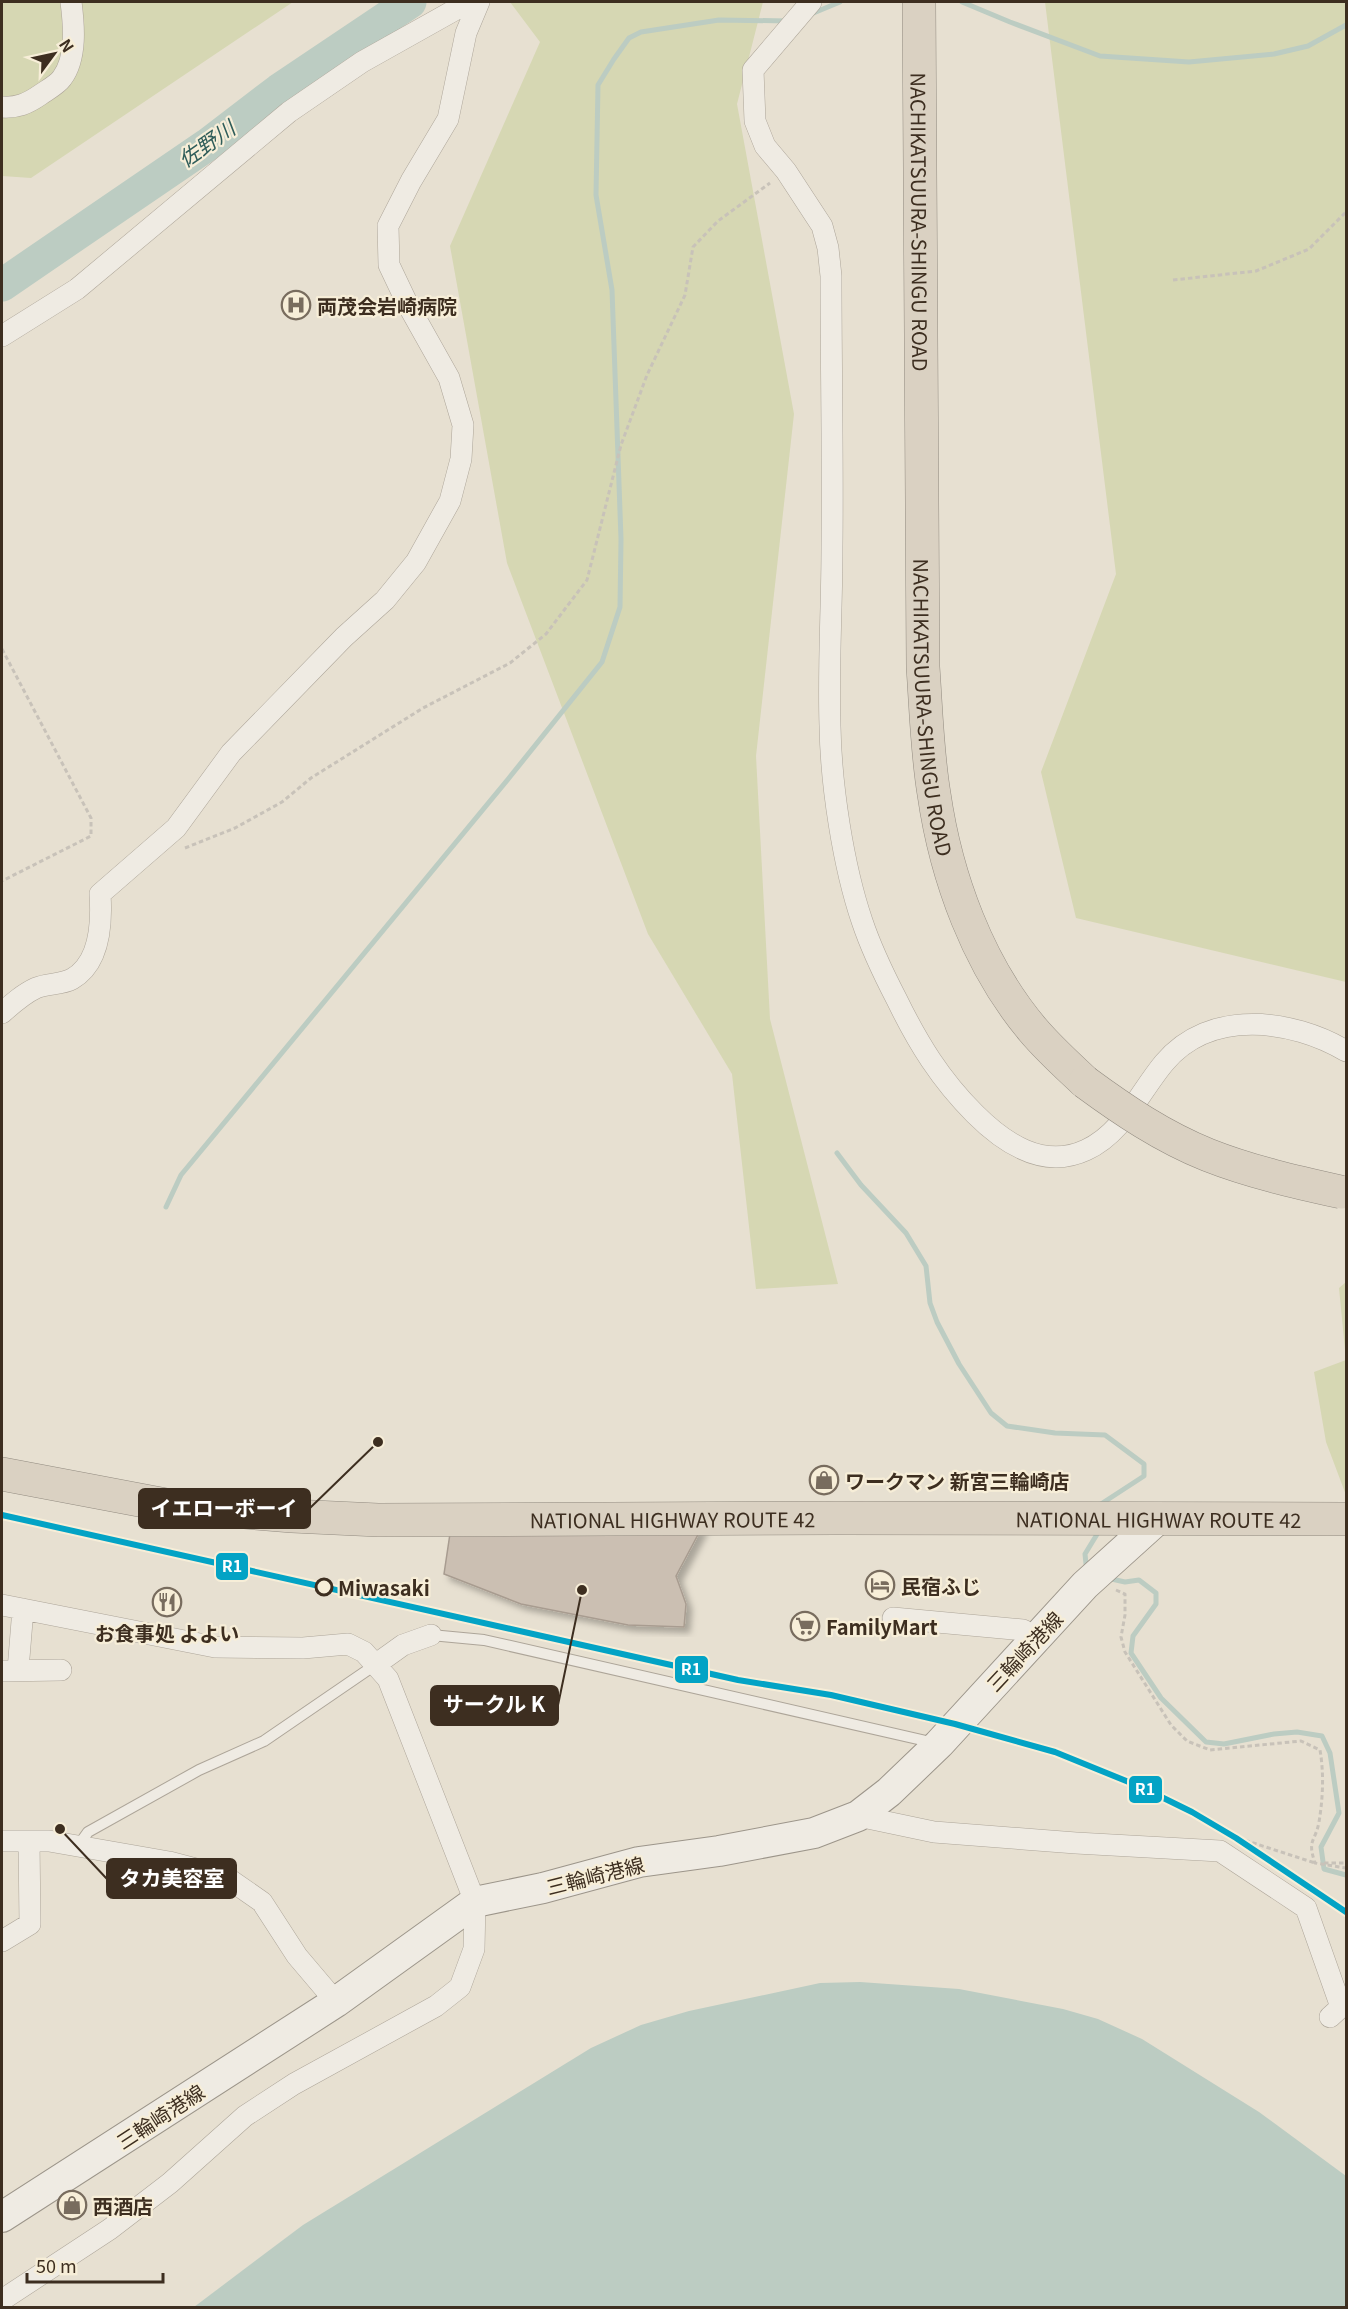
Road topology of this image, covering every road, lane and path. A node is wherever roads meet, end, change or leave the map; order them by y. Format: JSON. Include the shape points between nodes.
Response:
{"nodes":[{"id":1,"x":71,"y":2,"type":"edge"},
{"id":2,"x":469,"y":2,"type":"edge"},
{"id":3,"x":479,"y":2,"type":"edge"},
{"id":4,"x":812,"y":2,"type":"edge"},
{"id":5,"x":919,"y":10,"type":"edge"},
{"id":6,"x":2,"y":107,"type":"edge"},
{"id":7,"x":786,"y":171,"type":"junction"},
{"id":8,"x":1347,"y":212,"type":"edge"},
{"id":9,"x":1173,"y":280,"type":"dead end"},
{"id":10,"x":2,"y":336,"type":"edge"},
{"id":11,"x":2,"y":649,"type":"edge"},
{"id":12,"x":151,"y":849,"type":"junction"},
{"id":13,"x":2,"y":882,"type":"edge"},
{"id":14,"x":2,"y":1013,"type":"edge"},
{"id":15,"x":1347,"y":1051,"type":"edge"},
{"id":16,"x":1344,"y":1193,"type":"edge"},
{"id":17,"x":2,"y":1474,"type":"edge"},
{"id":18,"x":1158,"y":1519,"type":"junction"},
{"id":19,"x":1347,"y":1519,"type":"edge"},
{"id":20,"x":1096,"y":1588,"type":"junction"},
{"id":21,"x":2,"y":1605,"type":"edge"},
{"id":22,"x":23,"y":1609,"type":"junction"},
{"id":23,"x":893,"y":1618,"type":"dead end"},
{"id":24,"x":432,"y":1635,"type":"joint"},
{"id":25,"x":1036,"y":1637,"type":"junction"},
{"id":26,"x":375,"y":1665,"type":"junction"},
{"id":27,"x":61,"y":1670,"type":"dead end"},
{"id":28,"x":10,"y":1671,"type":"edge"},
{"id":29,"x":939,"y":1744,"type":"junction"},
{"id":30,"x":858,"y":1816,"type":"junction"},
{"id":31,"x":1236,"y":1838,"type":"dead end"},
{"id":32,"x":2,"y":1841,"type":"edge"},
{"id":33,"x":29,"y":1841,"type":"junction"},
{"id":34,"x":78,"y":1846,"type":"junction"},
{"id":35,"x":1315,"y":1863,"type":"junction"},
{"id":36,"x":1347,"y":1863,"type":"edge"},
{"id":37,"x":1347,"y":1868,"type":"edge"},
{"id":38,"x":475,"y":1902,"type":"junction"},
{"id":39,"x":2,"y":1941,"type":"edge"},
{"id":40,"x":336,"y":2002,"type":"junction"},
{"id":41,"x":1330,"y":2017,"type":"dead end"},
{"id":42,"x":2,"y":2217,"type":"edge"},
{"id":43,"x":2,"y":2300,"type":"edge"}],
"edges":[{"from":1,"to":6,"type":"street","via":[[72,52],[62,80],[30,102],[15,108]]},
{"from":2,"to":10,"type":"street","via":[[362,62],[288,112],[77,289]]},
{"from":3,"to":12,"type":"street","via":[[466,33],[448,119],[388,226],[389,265],[449,378],[463,424],[461,459],[450,501],[416,562],[385,600],[231,753],[176,828]]},
{"from":4,"to":7,"type":"street","via":[[753,70],[755,121],[765,146]]},
{"from":5,"to":16,"type":"highway","name":"NACHIKATSUURA-SHINGU ROAD","bridge":true,"via":[[923,667],[934,794],[955,883],[987,961],[1007,994],[1032,1029],[1085,1082],[1120,1108],[1208,1155],[1274,1177]]},
{"from":7,"to":12,"type":"path","via":[[718,221],[693,247],[685,295],[647,375],[621,445],[586,580],[546,634],[510,663],[423,708],[311,778],[282,802],[235,828],[166,856]]},
{"from":7,"to":15,"type":"street","via":[[822,226],[831,276],[830,729],[836,794],[862,922],[920,1046],[945,1082],[987,1126],[1030,1153],[1065,1157],[1112,1134],[1166,1060],[1186,1044],[1217,1029],[1240,1024],[1286,1028],[1313,1034]]},
{"from":8,"to":9,"type":"path","via":[[1309,249],[1256,271]]},
{"from":11,"to":13,"type":"path","via":[[91,818],[92,836]]},
{"from":12,"to":14,"type":"street","via":[[100,894],[96,947],[82,972],[71,980],[37,988]]},
{"from":17,"to":18,"type":"highway","name":"NATIONAL HIGHWAY ROUTE 42","via":[[171,1506],[378,1520]]},
{"from":18,"to":19,"type":"highway","name":"NATIONAL HIGHWAY ROUTE 42"},
{"from":18,"to":20,"type":"main road","name":"三輪崎港線","via":[[1115,1556]]},
{"from":20,"to":25,"type":"main road","name":"三輪崎港線"},
{"from":20,"to":35,"type":"path","via":[[1125,1594],[1121,1637],[1125,1652],[1171,1725],[1187,1741],[1210,1750],[1301,1741],[1320,1750],[1323,1780],[1318,1824],[1310,1846]]},
{"from":21,"to":22,"type":"street"},
{"from":22,"to":26,"type":"street","via":[[214,1647],[348,1644],[364,1652]]},
{"from":22,"to":28,"type":"street"},
{"from":23,"to":25,"type":"street","via":[[1023,1630]]},
{"from":24,"to":26,"type":"street","via":[[403,1645]]},
{"from":24,"to":29,"type":"lane","via":[[484,1640]]},
{"from":25,"to":29,"type":"main road","name":"三輪崎港線"},
{"from":26,"to":34,"type":"lane","via":[[264,1741],[199,1770],[88,1832]]},
{"from":26,"to":38,"type":"street","via":[[388,1679]]},
{"from":27,"to":28,"type":"street"},
{"from":29,"to":30,"type":"main road","name":"三輪崎港線"},
{"from":30,"to":38,"type":"main road","name":"三輪崎港線","via":[[814,1833],[639,1862]]},
{"from":30,"to":41,"type":"street","via":[[934,1832],[1220,1851],[1306,1908],[1341,2007]]},
{"from":31,"to":35,"type":"path"},
{"from":32,"to":33,"type":"street"},
{"from":33,"to":34,"type":"street"},
{"from":33,"to":39,"type":"street","via":[[30,1924]]},
{"from":34,"to":40,"type":"street","via":[[226,1877],[262,1902],[297,1956]]},
{"from":35,"to":36,"type":"path"},
{"from":35,"to":37,"type":"path"},
{"from":38,"to":40,"type":"main road","name":"三輪崎港線"},
{"from":38,"to":43,"type":"street","via":[[474,1949],[460,1987],[436,2006],[244,2116],[170,2183],[110,2229]]},
{"from":40,"to":42,"type":"main road","name":"三輪崎港線"}]}
